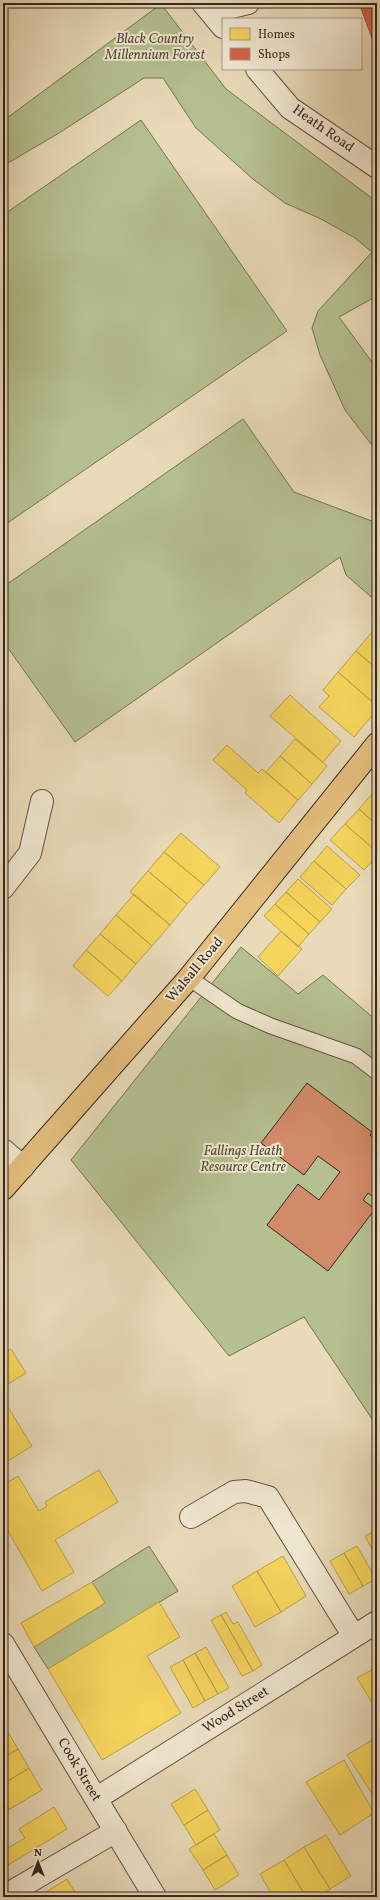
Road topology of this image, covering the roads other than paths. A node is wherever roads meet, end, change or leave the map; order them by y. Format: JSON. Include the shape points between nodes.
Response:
{"nodes":[{"id":1,"x":248,"y":3,"type":"edge"},
{"id":2,"x":212,"y":14,"type":"edge"},
{"id":3,"x":258,"y":70,"type":"edge"},
{"id":4,"x":377,"y":167,"type":"edge"},
{"id":5,"x":377,"y":744,"type":"edge"},
{"id":6,"x":42,"y":801,"type":"dead end"},
{"id":7,"x":3,"y":888,"type":"edge"},
{"id":8,"x":190,"y":978,"type":"junction"},
{"id":9,"x":377,"y":1072,"type":"edge"},
{"id":10,"x":3,"y":1150,"type":"edge"},
{"id":11,"x":23,"y":1167,"type":"junction"},
{"id":12,"x":3,"y":1189,"type":"edge"},
{"id":13,"x":191,"y":1517,"type":"dead end"},
{"id":14,"x":377,"y":1622,"type":"edge"},
{"id":15,"x":353,"y":1636,"type":"junction"},
{"id":16,"x":3,"y":1644,"type":"edge"},
{"id":17,"x":97,"y":1798,"type":"junction"},
{"id":18,"x":116,"y":1831,"type":"junction"},
{"id":19,"x":3,"y":1897,"type":"edge"},
{"id":20,"x":155,"y":1897,"type":"edge"}],
"edges":[{"from":1,"to":2,"type":"street"},
{"from":3,"to":4,"type":"street","name":"Heath Road","via":[[290,108]]},
{"from":5,"to":8,"type":"main road","name":"Walsall Road"},
{"from":6,"to":7,"type":"street","via":[[30,853]]},
{"from":8,"to":9,"type":"lane","via":[[237,1011],[271,1026],[356,1056]]},
{"from":8,"to":11,"type":"main road","name":"Walsall Road"},
{"from":10,"to":11,"type":"street"},
{"from":11,"to":12,"type":"main road","name":"Walsall Road"},
{"from":13,"to":15,"type":"street","via":[[234,1492],[246,1491],[268,1497]]},
{"from":14,"to":15,"type":"street","name":"Wood Street"},
{"from":15,"to":17,"type":"street","name":"Wood Street"},
{"from":16,"to":17,"type":"street","name":"Cook Street"},
{"from":17,"to":18,"type":"street","name":"Cook Street"},
{"from":18,"to":19,"type":"street"},
{"from":18,"to":20,"type":"street","name":"Cook Street"}]}
